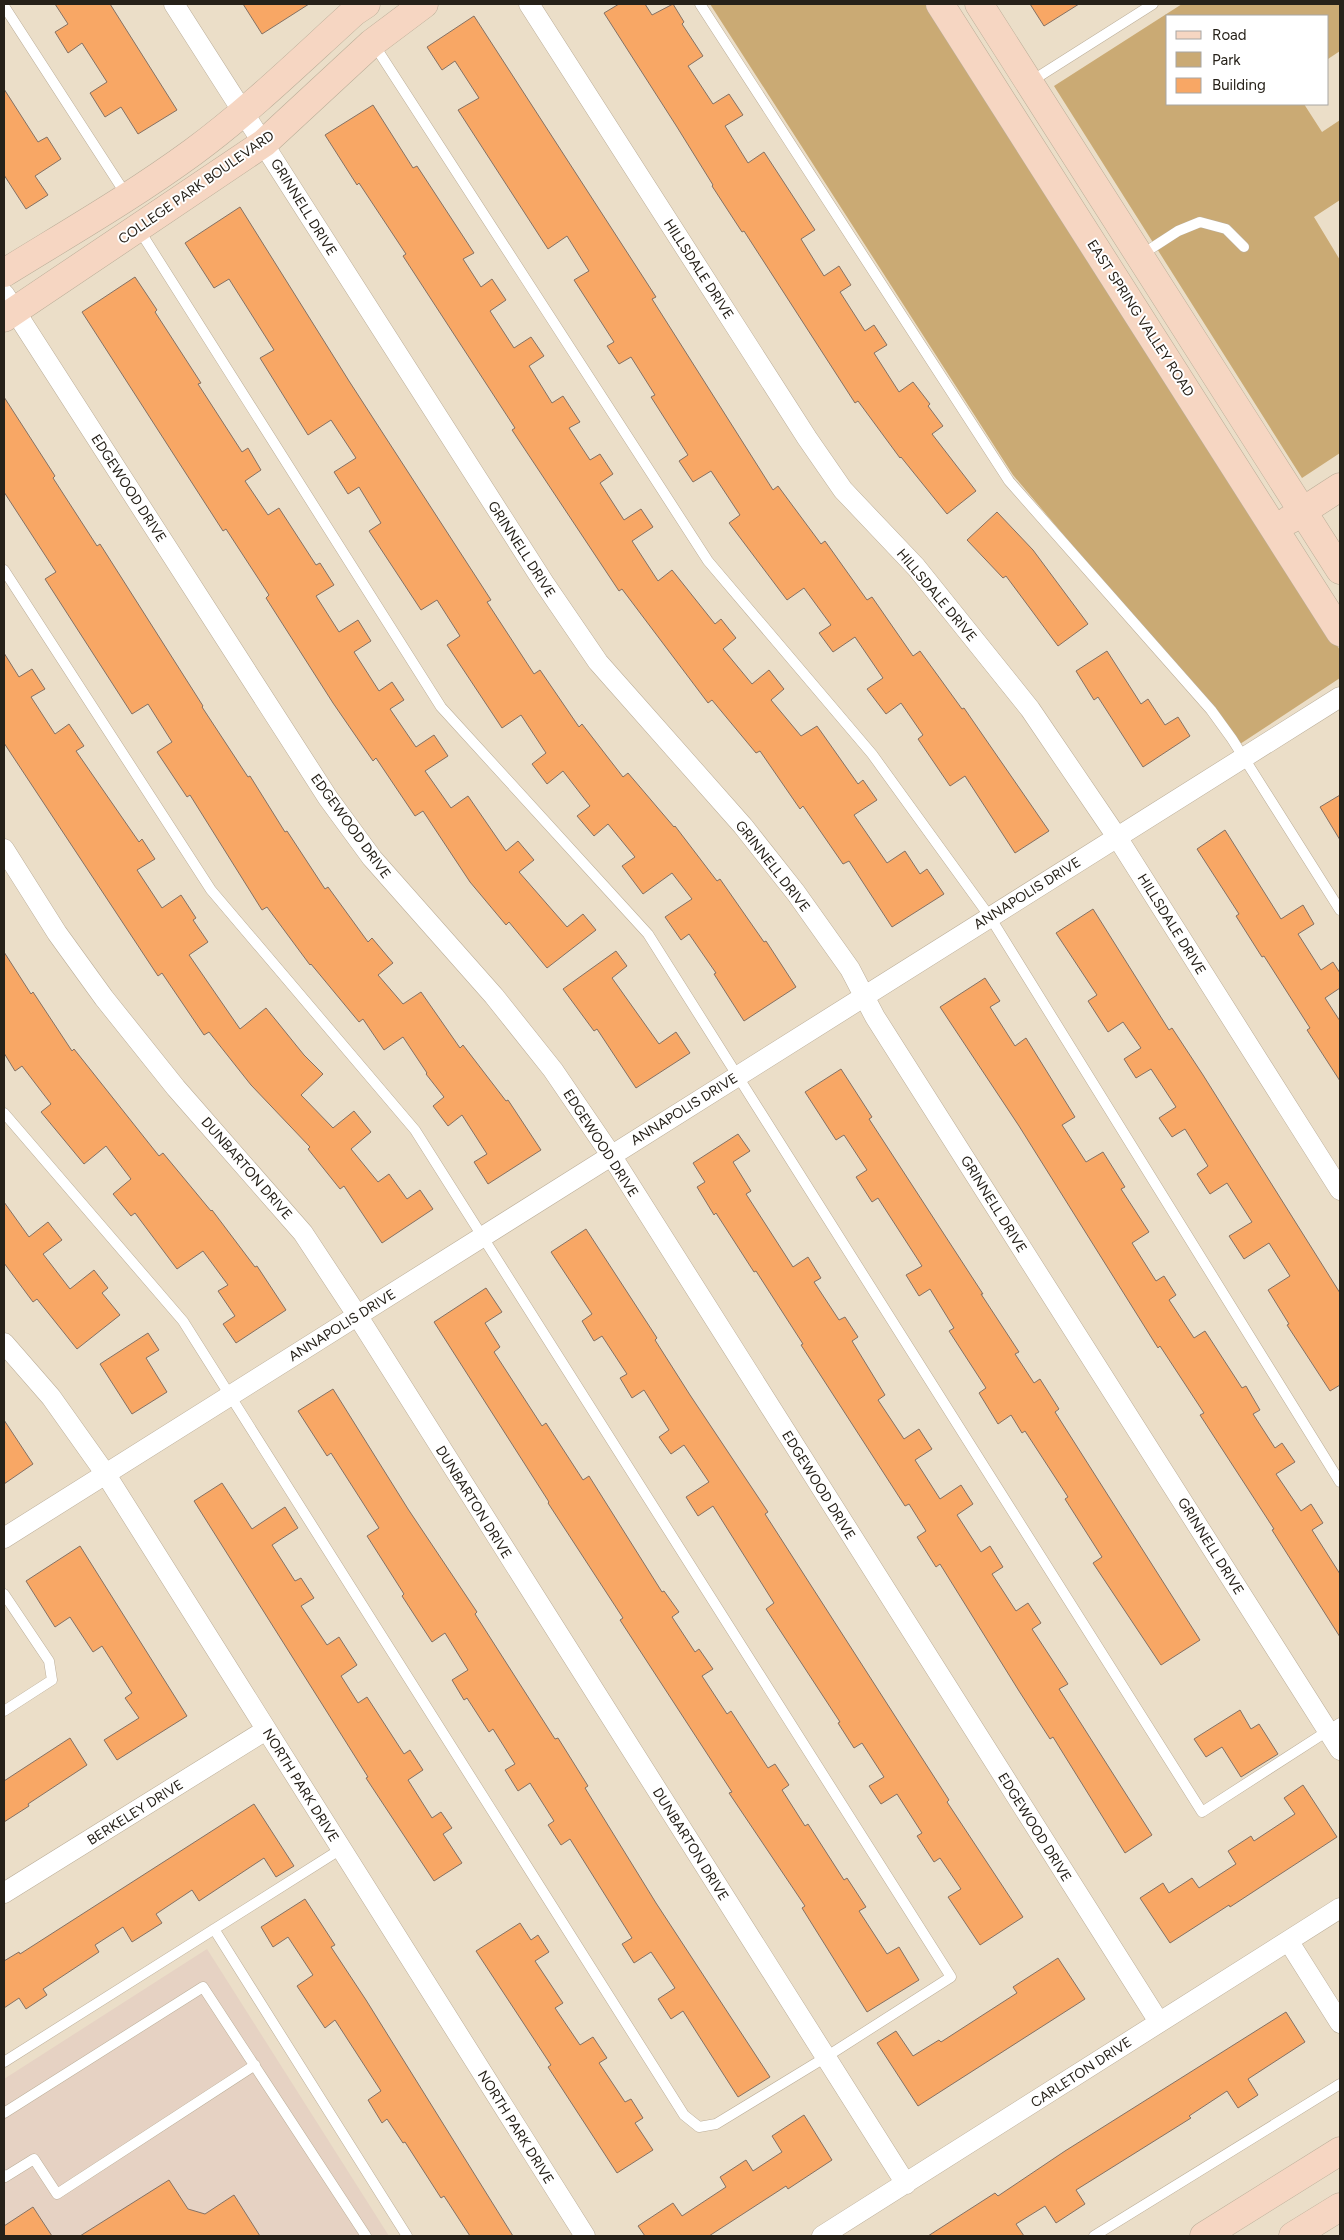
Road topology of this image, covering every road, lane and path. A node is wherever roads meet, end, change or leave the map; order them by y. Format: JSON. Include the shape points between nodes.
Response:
{"nodes":[{"id":1,"x":174,"y":4,"type":"edge"},
{"id":2,"x":424,"y":4,"type":"edge"},
{"id":3,"x":529,"y":4,"type":"edge"},
{"id":4,"x":700,"y":4,"type":"edge"},
{"id":5,"x":940,"y":4,"type":"edge"},
{"id":6,"x":979,"y":4,"type":"edge"},
{"id":7,"x":1153,"y":4,"type":"edge"},
{"id":8,"x":4,"y":6,"type":"edge"},
{"id":9,"x":356,"y":7,"type":"edge"},
{"id":10,"x":372,"y":43,"type":"junction"},
{"id":11,"x":1030,"y":83,"type":"junction"},
{"id":12,"x":244,"y":112,"type":"junction"},
{"id":13,"x":264,"y":143,"type":"junction"},
{"id":14,"x":127,"y":196,"type":"junction"},
{"id":15,"x":138,"y":228,"type":"junction"},
{"id":16,"x":1244,"y":246,"type":"dead end"},
{"id":17,"x":1140,"y":256,"type":"junction"},
{"id":18,"x":4,"y":273,"type":"edge"},
{"id":19,"x":8,"y":308,"type":"edge"},
{"id":20,"x":1340,"y":487,"type":"edge"},
{"id":21,"x":1304,"y":511,"type":"junction"},
{"id":22,"x":1276,"y":529,"type":"junction"},
{"id":23,"x":1333,"y":546,"type":"edge"},
{"id":24,"x":4,"y":570,"type":"edge"},
{"id":25,"x":1340,"y":570,"type":"edge"},
{"id":26,"x":1340,"y":632,"type":"edge"},
{"id":27,"x":1340,"y":697,"type":"edge"},
{"id":28,"x":1242,"y":757,"type":"junction"},
{"id":29,"x":1117,"y":837,"type":"junction"},
{"id":30,"x":4,"y":849,"type":"edge"},
{"id":31,"x":1340,"y":910,"type":"edge"},
{"id":32,"x":990,"y":917,"type":"junction"},
{"id":33,"x":864,"y":995,"type":"junction"},
{"id":34,"x":736,"y":1076,"type":"junction"},
{"id":35,"x":4,"y":1113,"type":"edge"},
{"id":36,"x":610,"y":1155,"type":"junction"},
{"id":37,"x":1340,"y":1190,"type":"edge"},
{"id":38,"x":484,"y":1236,"type":"junction"},
{"id":39,"x":357,"y":1315,"type":"junction"},
{"id":40,"x":4,"y":1342,"type":"edge"},
{"id":41,"x":230,"y":1395,"type":"junction"},
{"id":42,"x":105,"y":1473,"type":"junction"},
{"id":43,"x":1340,"y":1482,"type":"edge"},
{"id":44,"x":4,"y":1538,"type":"edge"},
{"id":45,"x":4,"y":1594,"type":"edge"},
{"id":46,"x":4,"y":1710,"type":"edge"},
{"id":47,"x":1334,"y":1727,"type":"edge"},
{"id":48,"x":266,"y":1730,"type":"junction"},
{"id":49,"x":1340,"y":1750,"type":"edge"},
{"id":50,"x":341,"y":1849,"type":"junction"},
{"id":51,"x":4,"y":1893,"type":"edge"},
{"id":52,"x":1340,"y":1908,"type":"edge"},
{"id":53,"x":214,"y":1929,"type":"junction"},
{"id":54,"x":1289,"y":1942,"type":"junction"},
{"id":55,"x":1159,"y":2022,"type":"junction"},
{"id":56,"x":1340,"y":2023,"type":"edge"},
{"id":57,"x":826,"y":2057,"type":"junction"},
{"id":58,"x":4,"y":2062,"type":"edge"},
{"id":59,"x":255,"y":2065,"type":"junction"},
{"id":60,"x":1340,"y":2084,"type":"edge"},
{"id":61,"x":4,"y":2113,"type":"edge"},
{"id":62,"x":1340,"y":2151,"type":"edge"},
{"id":63,"x":4,"y":2175,"type":"edge"},
{"id":64,"x":906,"y":2184,"type":"junction"},
{"id":65,"x":1340,"y":2207,"type":"edge"},
{"id":66,"x":366,"y":2236,"type":"edge"},
{"id":67,"x":407,"y":2236,"type":"edge"},
{"id":68,"x":585,"y":2236,"type":"edge"},
{"id":69,"x":822,"y":2236,"type":"edge"},
{"id":70,"x":1094,"y":2236,"type":"edge"},
{"id":71,"x":1204,"y":2236,"type":"edge"},
{"id":72,"x":1293,"y":2236,"type":"edge"}],
"edges":[{"from":1,"to":12,"type":"street","name":"GRINNELL DRIVE"},
{"from":2,"to":10,"type":"street","name":"COLLEGE PARK BOULEVARD"},
{"from":3,"to":29,"type":"street","name":"HILLSDALE DRIVE","via":[[843,490],[916,566],[1030,709]]},
{"from":4,"to":28,"type":"lane","via":[[1009,481],[1211,710]]},
{"from":5,"to":22,"type":"street","name":"EAST SPRING VALLEY ROAD"},
{"from":6,"to":11,"type":"street"},
{"from":7,"to":11,"type":"lane"},
{"from":8,"to":14,"type":"lane"},
{"from":9,"to":12,"type":"street"},
{"from":10,"to":13,"type":"street","name":"COLLEGE PARK BOULEVARD"},
{"from":10,"to":32,"type":"lane","via":[[708,561],[872,754]]},
{"from":11,"to":17,"type":"street"},
{"from":12,"to":13,"type":"street","name":"GRINNELL DRIVE"},
{"from":12,"to":14,"type":"street","via":[[193,152]]},
{"from":13,"to":15,"type":"street","name":"COLLEGE PARK BOULEVARD"},
{"from":13,"to":33,"type":"street","name":"GRINNELL DRIVE","via":[[544,583],[598,662],[743,826],[796,893],[850,969]]},
{"from":14,"to":18,"type":"street"},
{"from":15,"to":19,"type":"street","name":"COLLEGE PARK BOULEVARD"},
{"from":15,"to":34,"type":"lane","via":[[441,707],[648,934]]},
{"from":16,"to":17,"type":"lane","via":[[1226,228],[1200,222],[1178,231]]},
{"from":17,"to":21,"type":"street"},
{"from":19,"to":36,"type":"street","name":"EDGEWOOD DRIVE","via":[[328,798],[372,858],[494,996],[553,1070]]},
{"from":20,"to":21,"type":"street"},
{"from":21,"to":22,"type":"street"},
{"from":21,"to":23,"type":"street"},
{"from":22,"to":23,"type":"street"},
{"from":22,"to":26,"type":"street","name":"EAST SPRING VALLEY ROAD"},
{"from":23,"to":25,"type":"street"},
{"from":24,"to":38,"type":"lane","via":[[211,890],[415,1130]]},
{"from":27,"to":28,"type":"street","name":"ANNAPOLIS DRIVE"},
{"from":28,"to":29,"type":"street","name":"ANNAPOLIS DRIVE"},
{"from":28,"to":31,"type":"lane"},
{"from":29,"to":32,"type":"street","name":"ANNAPOLIS DRIVE"},
{"from":29,"to":37,"type":"street","name":"HILLSDALE DRIVE"},
{"from":30,"to":39,"type":"street","name":"DUNBARTON DRIVE","via":[[57,933],[104,998],[176,1088],[303,1233]]},
{"from":32,"to":33,"type":"street","name":"ANNAPOLIS DRIVE"},
{"from":32,"to":43,"type":"lane"},
{"from":33,"to":34,"type":"street","name":"ANNAPOLIS DRIVE"},
{"from":33,"to":47,"type":"street","name":"GRINNELL DRIVE","via":[[886,1034]]},
{"from":34,"to":36,"type":"street","name":"ANNAPOLIS DRIVE"},
{"from":34,"to":47,"type":"lane","via":[[1202,1812]]},
{"from":35,"to":41,"type":"lane","via":[[183,1321]]},
{"from":36,"to":38,"type":"street","name":"ANNAPOLIS DRIVE"},
{"from":36,"to":55,"type":"street","name":"EDGEWOOD DRIVE"},
{"from":38,"to":39,"type":"street","name":"ANNAPOLIS DRIVE"},
{"from":38,"to":57,"type":"lane","via":[[951,1977]]},
{"from":39,"to":41,"type":"street","name":"ANNAPOLIS DRIVE"},
{"from":39,"to":57,"type":"street","name":"DUNBARTON DRIVE"},
{"from":40,"to":42,"type":"street","name":"NORTH PARK DRIVE","via":[[52,1397]]},
{"from":41,"to":42,"type":"street","name":"ANNAPOLIS DRIVE"},
{"from":41,"to":57,"type":"lane","via":[[684,2115],[699,2127],[716,2124]]},
{"from":42,"to":44,"type":"street","name":"ANNAPOLIS DRIVE"},
{"from":42,"to":48,"type":"street","name":"NORTH PARK DRIVE"},
{"from":45,"to":46,"type":"lane","via":[[49,1661],[52,1680]]},
{"from":47,"to":49,"type":"street","name":"GRINNELL DRIVE"},
{"from":48,"to":50,"type":"street","name":"NORTH PARK DRIVE"},
{"from":48,"to":51,"type":"street","name":"BERKELEY DRIVE"},
{"from":50,"to":53,"type":"lane"},
{"from":50,"to":68,"type":"street","name":"NORTH PARK DRIVE"},
{"from":52,"to":54,"type":"street","name":"CARLETON DRIVE"},
{"from":53,"to":58,"type":"lane"},
{"from":53,"to":67,"type":"lane"},
{"from":54,"to":55,"type":"street","name":"CARLETON DRIVE"},
{"from":54,"to":56,"type":"street"},
{"from":55,"to":64,"type":"street","name":"CARLETON DRIVE"},
{"from":57,"to":64,"type":"street","name":"DUNBARTON DRIVE"},
{"from":59,"to":61,"type":"lane","via":[[203,1987]]},
{"from":59,"to":63,"type":"lane","via":[[56,2194],[34,2159]]},
{"from":59,"to":66,"type":"lane"},
{"from":60,"to":70,"type":"lane"},
{"from":62,"to":71,"type":"street"},
{"from":64,"to":69,"type":"street","name":"CARLETON DRIVE"},
{"from":65,"to":72,"type":"street"}]}
